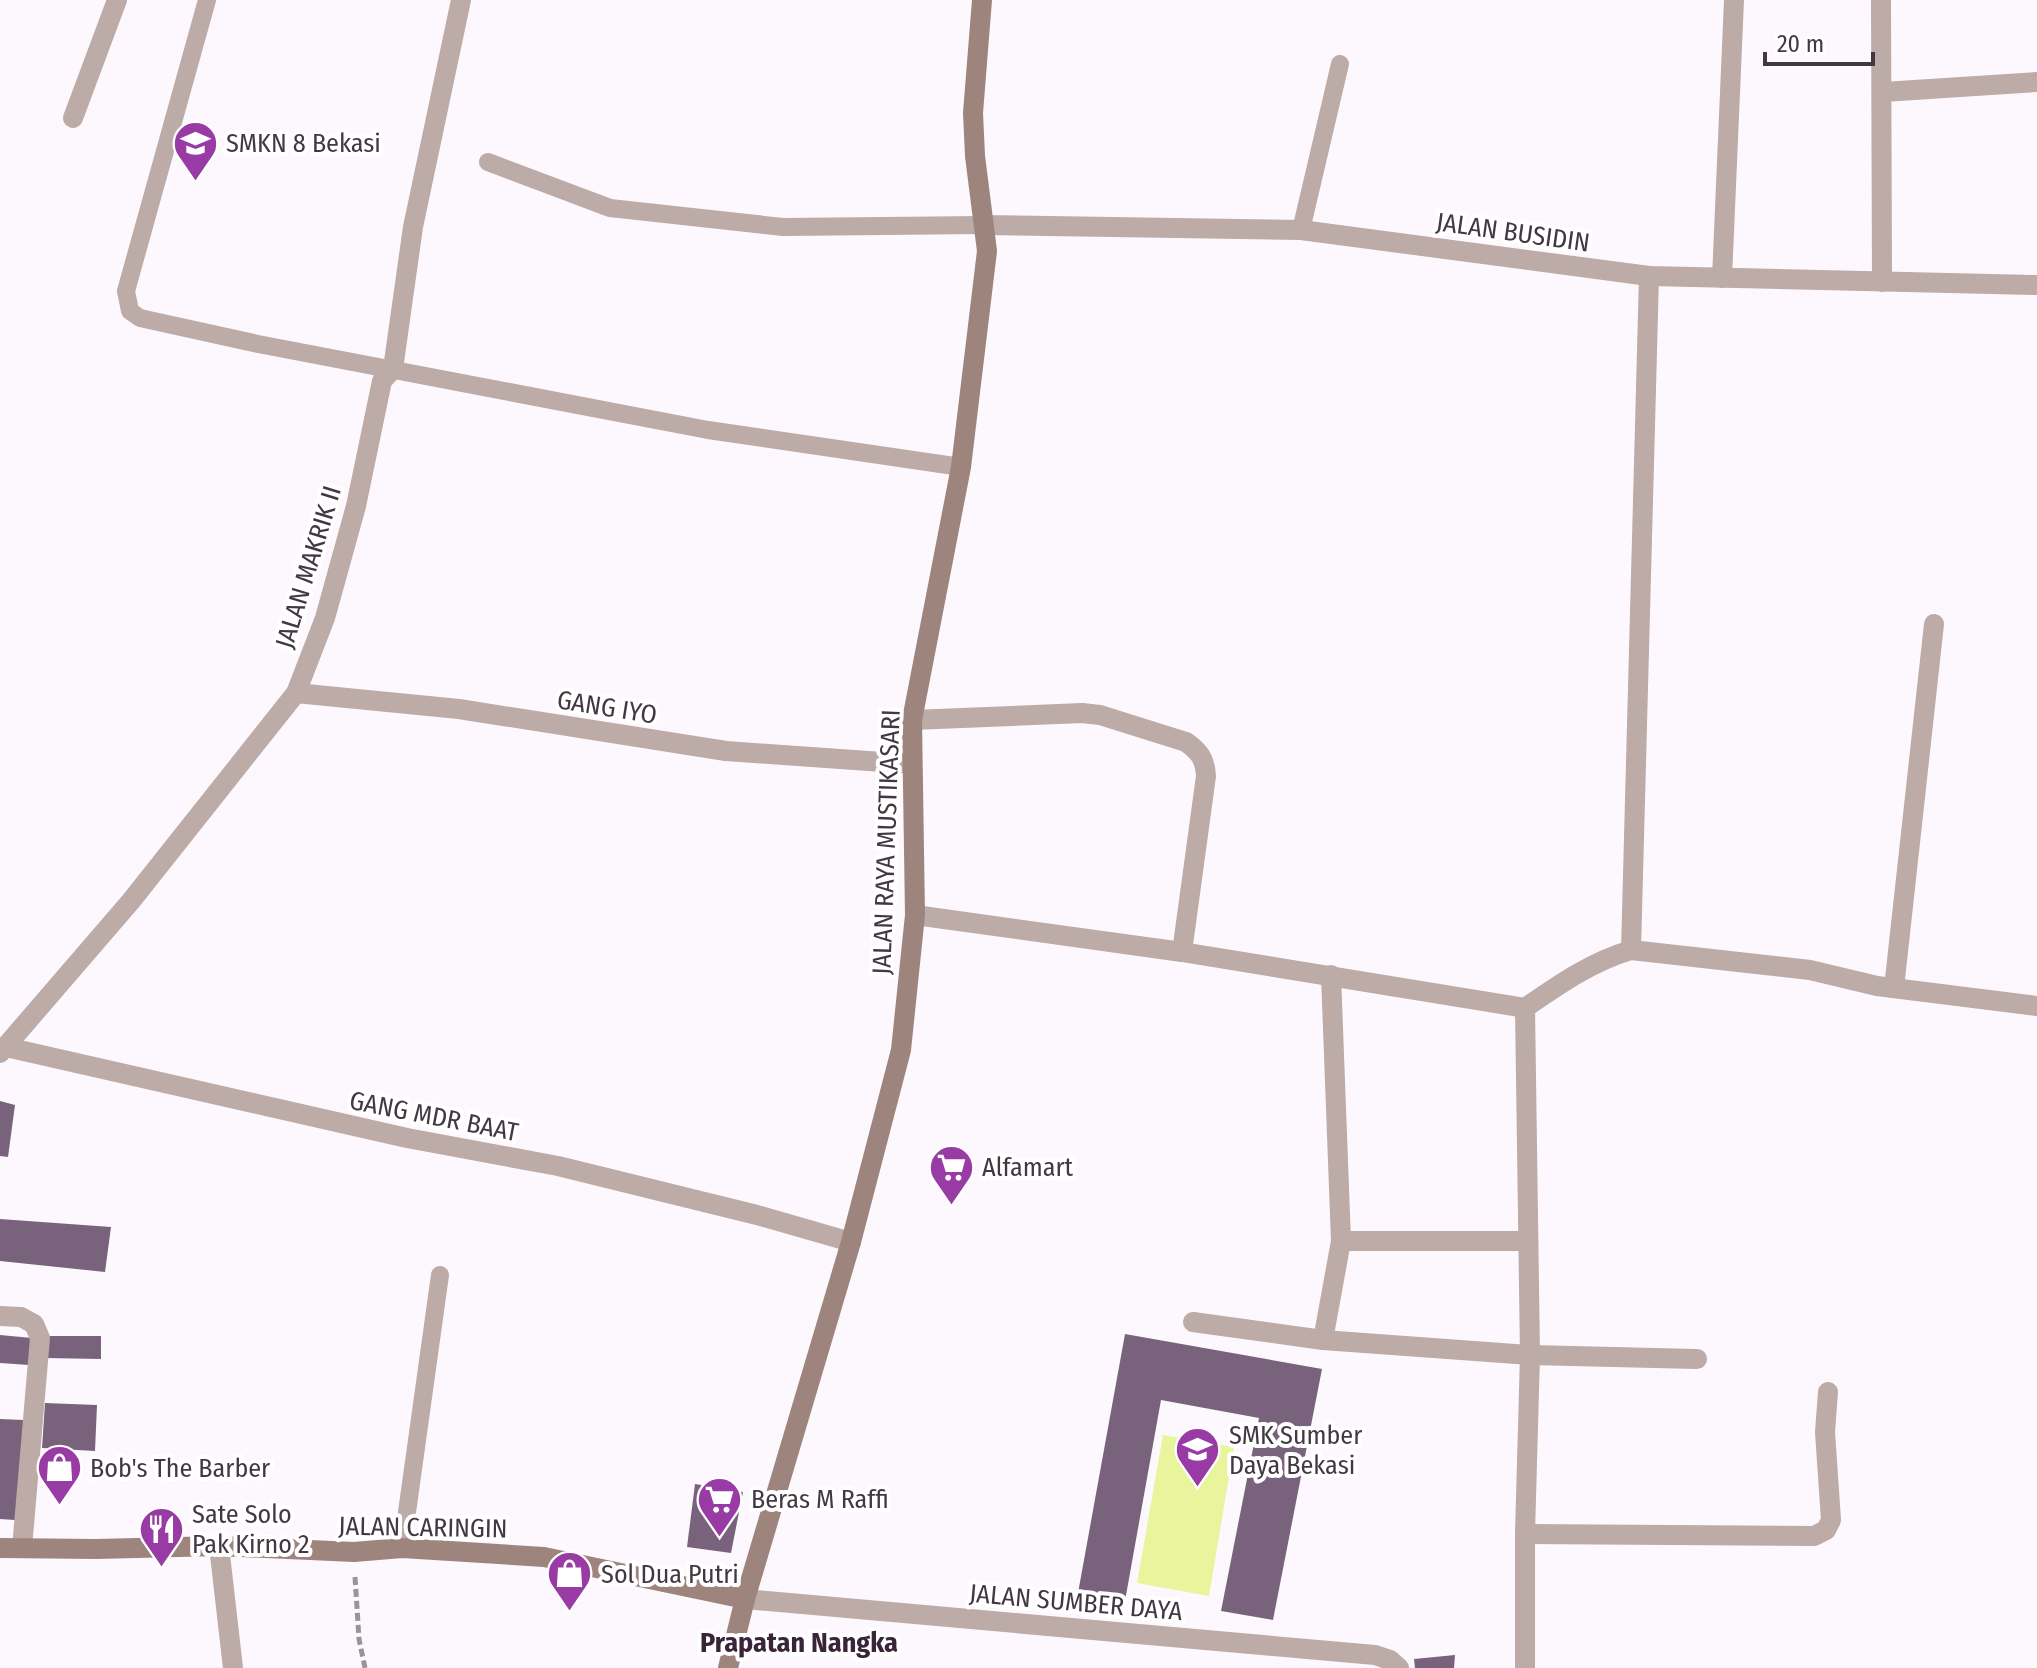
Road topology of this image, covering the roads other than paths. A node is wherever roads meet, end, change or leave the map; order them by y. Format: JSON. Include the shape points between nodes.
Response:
{"nodes":[{"id":1,"x":117,"y":0,"type":"edge"},
{"id":2,"x":207,"y":0,"type":"edge"},
{"id":3,"x":461,"y":0,"type":"edge"},
{"id":4,"x":982,"y":0,"type":"edge"},
{"id":5,"x":1734,"y":0,"type":"edge"},
{"id":6,"x":1881,"y":0,"type":"edge"},
{"id":7,"x":1340,"y":64,"type":"dead end"},
{"id":8,"x":2037,"y":82,"type":"edge"},
{"id":9,"x":1883,"y":92,"type":"junction"},
{"id":10,"x":73,"y":118,"type":"dead end"},
{"id":11,"x":488,"y":162,"type":"dead end"},
{"id":12,"x":983,"y":225,"type":"junction"},
{"id":13,"x":1301,"y":230,"type":"junction"},
{"id":14,"x":1649,"y":276,"type":"junction"},
{"id":15,"x":1722,"y":278,"type":"junction"},
{"id":16,"x":1882,"y":282,"type":"junction"},
{"id":17,"x":2037,"y":285,"type":"edge"},
{"id":18,"x":393,"y":369,"type":"junction"},
{"id":19,"x":961,"y":467,"type":"junction"},
{"id":20,"x":1934,"y":624,"type":"dead end"},
{"id":21,"x":296,"y":693,"type":"junction"},
{"id":22,"x":912,"y":720,"type":"junction"},
{"id":23,"x":911,"y":764,"type":"junction"},
{"id":24,"x":915,"y":915,"type":"junction"},
{"id":25,"x":1631,"y":950,"type":"junction"},
{"id":26,"x":1182,"y":952,"type":"junction"},
{"id":27,"x":1331,"y":975,"type":"junction"},
{"id":28,"x":1894,"y":988,"type":"junction"},
{"id":29,"x":2037,"y":1006,"type":"edge"},
{"id":30,"x":1525,"y":1008,"type":"junction"},
{"id":31,"x":3,"y":1050,"type":"edge"},
{"id":32,"x":1341,"y":1241,"type":"junction"},
{"id":33,"x":1528,"y":1241,"type":"junction"},
{"id":34,"x":851,"y":1242,"type":"junction"},
{"id":35,"x":440,"y":1275,"type":"dead end"},
{"id":36,"x":0,"y":1316,"type":"edge"},
{"id":37,"x":1193,"y":1322,"type":"dead end"},
{"id":38,"x":1323,"y":1340,"type":"junction"},
{"id":39,"x":1530,"y":1355,"type":"junction"},
{"id":40,"x":1697,"y":1359,"type":"dead end"},
{"id":41,"x":1828,"y":1392,"type":"dead end"},
{"id":42,"x":1525,"y":1534,"type":"junction"},
{"id":43,"x":219,"y":1546,"type":"junction"},
{"id":44,"x":0,"y":1548,"type":"edge"},
{"id":45,"x":22,"y":1548,"type":"junction"},
{"id":46,"x":402,"y":1548,"type":"junction"},
{"id":47,"x":745,"y":1599,"type":"junction"},
{"id":48,"x":233,"y":1668,"type":"edge"},
{"id":49,"x":728,"y":1668,"type":"edge"},
{"id":50,"x":1399,"y":1668,"type":"edge"},
{"id":51,"x":1525,"y":1668,"type":"edge"}],
"edges":[{"from":1,"to":10,"type":"street"},
{"from":2,"to":18,"type":"lane","via":[[126,291],[130,311],[140,318]]},
{"from":3,"to":18,"type":"street","name":"JALAN MAKRIK II","via":[[413,227]]},
{"from":4,"to":12,"type":"main road","name":"JALAN RAYA MUSTIKASARI","via":[[973,113]]},
{"from":5,"to":15,"type":"street"},
{"from":6,"to":9,"type":"street"},
{"from":7,"to":13,"type":"lane"},
{"from":8,"to":9,"type":"street"},
{"from":9,"to":16,"type":"street"},
{"from":11,"to":12,"type":"lane","via":[[610,208],[783,227]]},
{"from":12,"to":13,"type":"street","name":"JALAN BUSIDIN"},
{"from":12,"to":19,"type":"main road","name":"JALAN RAYA MUSTIKASARI","via":[[987,251]]},
{"from":13,"to":14,"type":"street","name":"JALAN BUSIDIN"},
{"from":14,"to":15,"type":"street","name":"JALAN BUSIDIN"},
{"from":14,"to":25,"type":"street"},
{"from":15,"to":16,"type":"street","name":"JALAN BUSIDIN"},
{"from":16,"to":17,"type":"street","name":"JALAN BUSIDIN"},
{"from":18,"to":19,"type":"lane","via":[[708,430]]},
{"from":18,"to":21,"type":"street","name":"JALAN MAKRIK II","via":[[382,381],[356,506],[325,618]]},
{"from":19,"to":22,"type":"main road","name":"JALAN RAYA MUSTIKASARI"},
{"from":20,"to":28,"type":"street"},
{"from":21,"to":23,"type":"street","name":"GANG IYO","via":[[459,709],[726,751]]},
{"from":21,"to":31,"type":"street","name":"JALAN MAKRIK II","via":[[131,901]]},
{"from":22,"to":23,"type":"main road","name":"JALAN RAYA MUSTIKASARI"},
{"from":22,"to":26,"type":"street","via":[[1082,713],[1198,750],[1206,776]]},
{"from":23,"to":24,"type":"main road","name":"JALAN RAYA MUSTIKASARI"},
{"from":24,"to":26,"type":"street"},
{"from":24,"to":34,"type":"main road","name":"JALAN RAYA MUSTIKASARI","via":[[901,1050]]},
{"from":25,"to":28,"type":"street","via":[[1810,970]]},
{"from":25,"to":30,"type":"street","via":[[1585,968]]},
{"from":26,"to":27,"type":"street"},
{"from":27,"to":30,"type":"street"},
{"from":27,"to":32,"type":"street"},
{"from":28,"to":29,"type":"street"},
{"from":30,"to":33,"type":"street"},
{"from":31,"to":34,"type":"street","name":"GANG MDR BAAT","via":[[558,1166]]},
{"from":32,"to":33,"type":"street"},
{"from":32,"to":38,"type":"street"},
{"from":33,"to":39,"type":"street"},
{"from":34,"to":47,"type":"main road","name":"JALAN RAYA MUSTIKASARI"},
{"from":35,"to":46,"type":"lane"},
{"from":36,"to":45,"type":"street","via":[[34,1324],[40,1338]]},
{"from":37,"to":38,"type":"street"},
{"from":38,"to":39,"type":"street"},
{"from":39,"to":40,"type":"street"},
{"from":39,"to":42,"type":"street"},
{"from":41,"to":42,"type":"street","via":[[1831,1520],[1814,1536]]},
{"from":42,"to":51,"type":"street"},
{"from":43,"to":45,"type":"main road","name":"JALAN CARINGIN"},
{"from":43,"to":46,"type":"main road","name":"JALAN CARINGIN","via":[[354,1552]]},
{"from":43,"to":48,"type":"street"},
{"from":44,"to":45,"type":"main road","name":"JALAN CARINGIN"},
{"from":46,"to":47,"type":"main road","name":"JALAN CARINGIN","via":[[544,1557]]},
{"from":47,"to":49,"type":"main road","name":"JALAN RAYA MUSTIKASARI"},
{"from":47,"to":50,"type":"street","name":"JALAN SUMBER DAYA","via":[[1375,1655]]}]}
